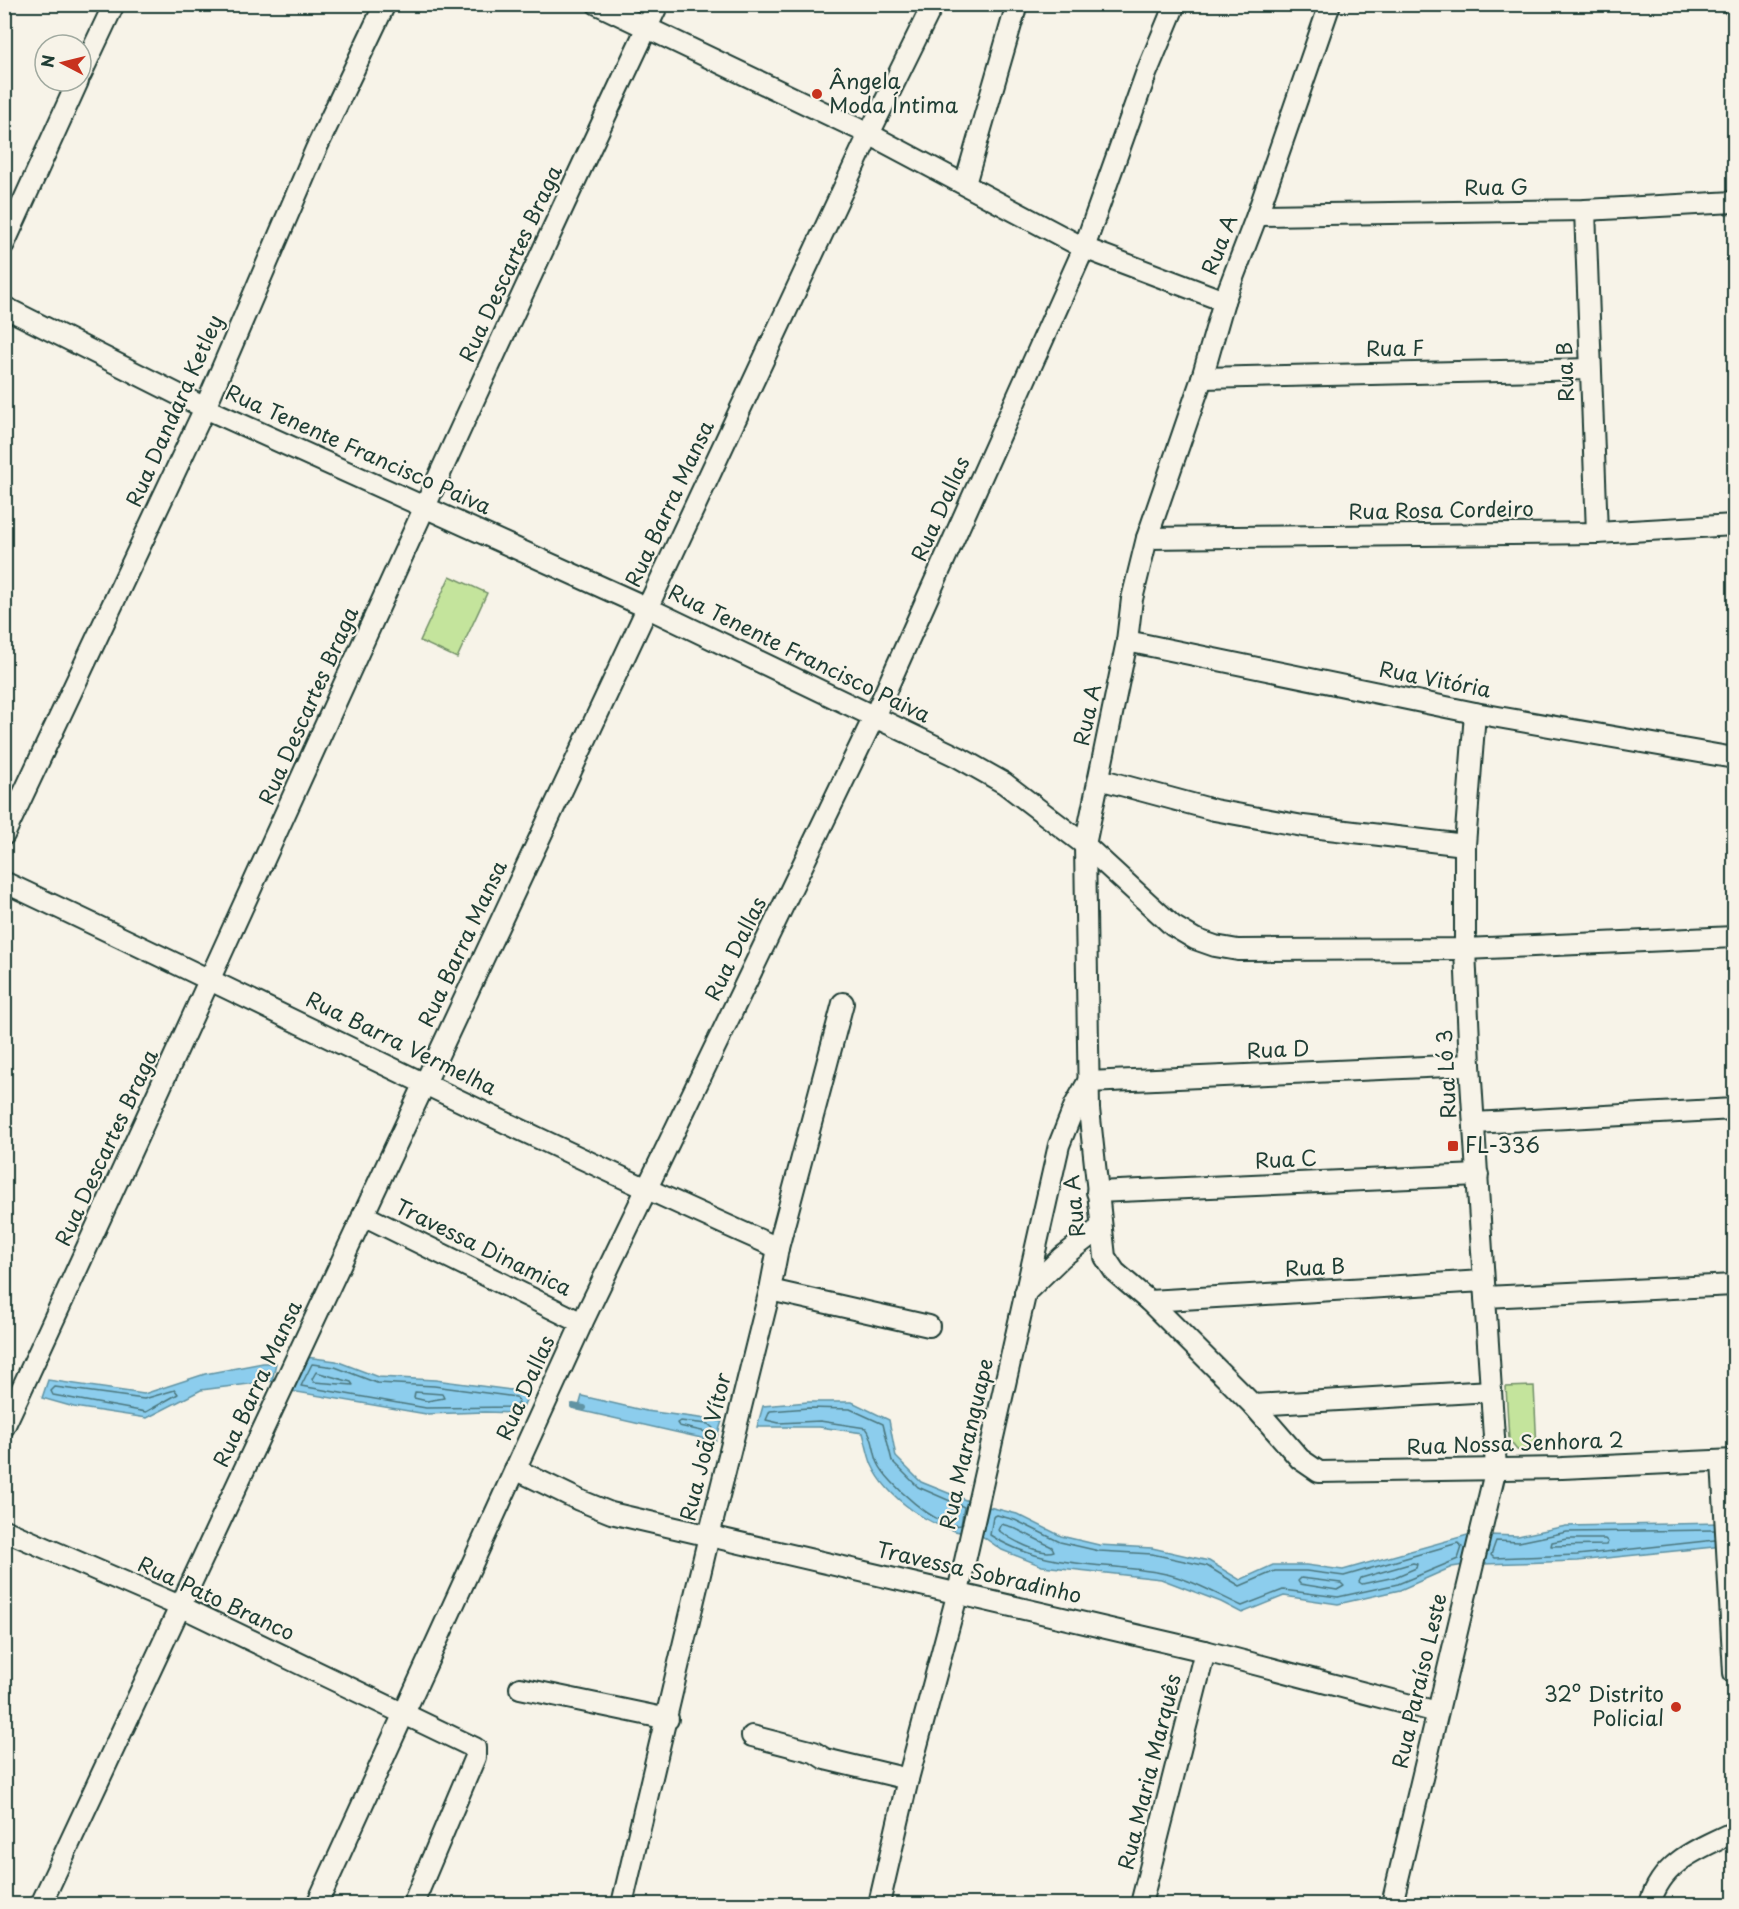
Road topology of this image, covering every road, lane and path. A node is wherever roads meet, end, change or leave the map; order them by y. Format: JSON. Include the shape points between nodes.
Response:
{"nodes":[{"id":1,"x":114,"y":4,"type":"edge"},
{"id":2,"x":385,"y":4,"type":"edge"},
{"id":3,"x":597,"y":4,"type":"edge"},
{"id":4,"x":658,"y":4,"type":"edge"},
{"id":5,"x":933,"y":4,"type":"edge"},
{"id":6,"x":1017,"y":4,"type":"edge"},
{"id":7,"x":1175,"y":4,"type":"edge"},
{"id":8,"x":1330,"y":4,"type":"edge"},
{"id":9,"x":646,"y":30,"type":"junction"},
{"id":10,"x":93,"y":49,"type":"edge"},
{"id":11,"x":73,"y":93,"type":"edge"},
{"id":12,"x":869,"y":134,"type":"junction"},
{"id":13,"x":965,"y":184,"type":"junction"},
{"id":14,"x":1734,"y":202,"type":"edge"},
{"id":15,"x":1585,"y":210,"type":"junction"},
{"id":16,"x":1257,"y":215,"type":"junction"},
{"id":17,"x":4,"y":244,"type":"edge"},
{"id":18,"x":1084,"y":248,"type":"junction"},
{"id":19,"x":1224,"y":301,"type":"junction"},
{"id":20,"x":4,"y":307,"type":"edge"},
{"id":21,"x":1590,"y":369,"type":"junction"},
{"id":22,"x":1202,"y":378,"type":"junction"},
{"id":23,"x":204,"y":408,"type":"junction"},
{"id":24,"x":425,"y":506,"type":"junction"},
{"id":25,"x":1734,"y":525,"type":"edge"},
{"id":26,"x":1597,"y":533,"type":"junction"},
{"id":27,"x":1147,"y":538,"type":"junction"},
{"id":28,"x":648,"y":608,"type":"junction"},
{"id":29,"x":1127,"y":641,"type":"junction"},
{"id":30,"x":1475,"y":713,"type":"junction"},
{"id":31,"x":874,"y":717,"type":"junction"},
{"id":32,"x":1734,"y":758,"type":"edge"},
{"id":33,"x":1099,"y":779,"type":"junction"},
{"id":34,"x":4,"y":835,"type":"edge"},
{"id":35,"x":1085,"y":845,"type":"junction"},
{"id":36,"x":1465,"y":845,"type":"junction"},
{"id":37,"x":4,"y":882,"type":"edge"},
{"id":38,"x":1734,"y":937,"type":"edge"},
{"id":39,"x":1465,"y":949,"type":"junction"},
{"id":40,"x":212,"y":979,"type":"junction"},
{"id":41,"x":843,"y":1003,"type":"dead end"},
{"id":42,"x":1470,"y":1065,"type":"junction"},
{"id":43,"x":425,"y":1082,"type":"junction"},
{"id":44,"x":1088,"y":1082,"type":"junction"},
{"id":45,"x":1734,"y":1109,"type":"edge"},
{"id":46,"x":1474,"y":1123,"type":"junction"},
{"id":47,"x":1478,"y":1175,"type":"junction"},
{"id":48,"x":647,"y":1190,"type":"junction"},
{"id":49,"x":1097,"y":1192,"type":"junction"},
{"id":50,"x":363,"y":1215,"type":"junction"},
{"id":51,"x":1100,"y":1228,"type":"junction"},
{"id":52,"x":778,"y":1248,"type":"junction"},
{"id":53,"x":1734,"y":1285,"type":"edge"},
{"id":54,"x":1484,"y":1289,"type":"junction"},
{"id":55,"x":770,"y":1290,"type":"junction"},
{"id":56,"x":1025,"y":1293,"type":"junction"},
{"id":57,"x":1149,"y":1301,"type":"junction"},
{"id":58,"x":582,"y":1323,"type":"junction"},
{"id":59,"x":929,"y":1326,"type":"dead end"},
{"id":60,"x":1491,"y":1391,"type":"junction"},
{"id":61,"x":1253,"y":1404,"type":"junction"},
{"id":62,"x":4,"y":1427,"type":"edge"},
{"id":63,"x":1300,"y":1460,"type":"joint"},
{"id":64,"x":1728,"y":1460,"type":"edge"},
{"id":65,"x":1496,"y":1468,"type":"junction"},
{"id":66,"x":515,"y":1469,"type":"junction"},
{"id":67,"x":4,"y":1530,"type":"edge"},
{"id":68,"x":709,"y":1536,"type":"junction"},
{"id":69,"x":958,"y":1592,"type":"junction"},
{"id":70,"x":1732,"y":1597,"type":"edge"},
{"id":71,"x":182,"y":1608,"type":"junction"},
{"id":72,"x":1205,"y":1651,"type":"junction"},
{"id":73,"x":1734,"y":1673,"type":"edge"},
{"id":74,"x":520,"y":1688,"type":"dead end"},
{"id":75,"x":1437,"y":1712,"type":"junction"},
{"id":76,"x":405,"y":1715,"type":"junction"},
{"id":77,"x":668,"y":1719,"type":"junction"},
{"id":78,"x":752,"y":1736,"type":"dead end"},
{"id":79,"x":908,"y":1779,"type":"junction"},
{"id":80,"x":1734,"y":1832,"type":"edge"},
{"id":81,"x":41,"y":1905,"type":"edge"},
{"id":82,"x":317,"y":1905,"type":"edge"},
{"id":83,"x":413,"y":1905,"type":"edge"},
{"id":84,"x":622,"y":1905,"type":"edge"},
{"id":85,"x":879,"y":1905,"type":"edge"},
{"id":86,"x":1141,"y":1905,"type":"edge"},
{"id":87,"x":1392,"y":1905,"type":"edge"},
{"id":88,"x":1650,"y":1905,"type":"edge"}],
"edges":[{"from":1,"to":10,"type":"street"},
{"from":2,"to":23,"type":"street","name":"Rua Dandara Ketley","via":[[316,149]]},
{"from":3,"to":9,"type":"street"},
{"from":4,"to":9,"type":"street","name":"Rua Descartes Braga"},
{"from":5,"to":12,"type":"street","name":"Rua Barra Mansa"},
{"from":6,"to":13,"type":"street"},
{"from":7,"to":18,"type":"street","name":"Rua Dallas"},
{"from":8,"to":16,"type":"street","name":"Rua A"},
{"from":9,"to":12,"type":"street"},
{"from":9,"to":24,"type":"street","name":"Rua Descartes Braga"},
{"from":11,"to":17,"type":"street"},
{"from":12,"to":13,"type":"street"},
{"from":12,"to":28,"type":"street","name":"Rua Barra Mansa"},
{"from":13,"to":18,"type":"street"},
{"from":14,"to":15,"type":"street","name":"Rua G"},
{"from":15,"to":16,"type":"street","name":"Rua G"},
{"from":15,"to":21,"type":"street","name":"Rua B"},
{"from":16,"to":19,"type":"street","name":"Rua A"},
{"from":18,"to":19,"type":"street"},
{"from":18,"to":31,"type":"street","name":"Rua Dallas"},
{"from":19,"to":22,"type":"street","name":"Rua A"},
{"from":20,"to":23,"type":"street","name":"Rua Tenente Francisco Paiva"},
{"from":21,"to":22,"type":"street","name":"Rua F"},
{"from":21,"to":26,"type":"street","name":"Rua B"},
{"from":22,"to":27,"type":"street","name":"Rua A"},
{"from":23,"to":24,"type":"street","name":"Rua Tenente Francisco Paiva"},
{"from":23,"to":34,"type":"street","name":"Rua Dandara Ketley"},
{"from":24,"to":28,"type":"street","name":"Rua Tenente Francisco Paiva"},
{"from":24,"to":40,"type":"street","name":"Rua Descartes Braga"},
{"from":25,"to":26,"type":"street","name":"Rua Rosa Cordeiro"},
{"from":26,"to":27,"type":"street","name":"Rua Rosa Cordeiro"},
{"from":27,"to":29,"type":"street","name":"Rua A","via":[[1131,599]]},
{"from":28,"to":31,"type":"street","name":"Rua Tenente Francisco Paiva"},
{"from":28,"to":43,"type":"street","name":"Rua Barra Mansa"},
{"from":29,"to":30,"type":"street","name":"Rua Vitória"},
{"from":29,"to":33,"type":"street","name":"Rua A"},
{"from":30,"to":32,"type":"street","name":"Rua Vitória"},
{"from":30,"to":36,"type":"street","name":"Rua Ló 3"},
{"from":31,"to":35,"type":"street","name":"Rua Tenente Francisco Paiva","via":[[1004,783]]},
{"from":31,"to":48,"type":"street","name":"Rua Dallas"},
{"from":33,"to":35,"type":"street","name":"Rua A"},
{"from":33,"to":36,"type":"street","via":[[1214,810],[1292,824]]},
{"from":35,"to":39,"type":"street","name":"Rua Tenente Francisco Paiva","via":[[1173,926],[1215,946],[1238,950]]},
{"from":35,"to":44,"type":"street","name":"Rua A"},
{"from":36,"to":39,"type":"street","name":"Rua Ló 3"},
{"from":37,"to":40,"type":"street","name":"Rua Barra Vermelha"},
{"from":38,"to":39,"type":"street","name":"Rua Tenente Francisco Paiva"},
{"from":39,"to":42,"type":"street","name":"Rua Ló 3"},
{"from":40,"to":43,"type":"street","name":"Rua Barra Vermelha"},
{"from":40,"to":62,"type":"street","name":"Rua Descartes Braga"},
{"from":41,"to":52,"type":"street","name":"Rua João Vítor"},
{"from":42,"to":44,"type":"street","name":"Rua D"},
{"from":42,"to":46,"type":"street","name":"Rua Ló 3"},
{"from":43,"to":48,"type":"street","name":"Rua Barra Vermelha"},
{"from":43,"to":50,"type":"street","name":"Rua Barra Mansa"},
{"from":44,"to":49,"type":"street","name":"Rua A"},
{"from":44,"to":56,"type":"street","name":"Rua Maranguape","via":[[1059,1145]]},
{"from":45,"to":46,"type":"street"},
{"from":46,"to":47,"type":"street","name":"Rua Ló 3"},
{"from":47,"to":49,"type":"street","name":"Rua C"},
{"from":47,"to":54,"type":"street","name":"Rua Ló 3"},
{"from":48,"to":52,"type":"street","name":"Rua Barra Vermelha"},
{"from":48,"to":58,"type":"street","name":"Rua Dallas"},
{"from":49,"to":51,"type":"street","name":"Rua A"},
{"from":50,"to":58,"type":"street","name":"Travessa Dinamica"},
{"from":50,"to":71,"type":"street","name":"Rua Barra Mansa"},
{"from":51,"to":56,"type":"street"},
{"from":51,"to":57,"type":"street","name":"Rua A","via":[[1105,1257],[1115,1272]]},
{"from":52,"to":55,"type":"street","name":"Rua João Vítor"},
{"from":53,"to":54,"type":"street","name":"Rua B"},
{"from":54,"to":57,"type":"street","name":"Rua B"},
{"from":54,"to":60,"type":"street","name":"Rua Ló 3"},
{"from":55,"to":59,"type":"street"},
{"from":55,"to":68,"type":"street","name":"Rua João Vítor"},
{"from":56,"to":69,"type":"street","name":"Rua Maranguape"},
{"from":57,"to":61,"type":"street","name":"Rua A"},
{"from":58,"to":66,"type":"street","name":"Rua Dallas"},
{"from":60,"to":61,"type":"street"},
{"from":60,"to":65,"type":"street","name":"Rua Ló 3"},
{"from":61,"to":63,"type":"street","name":"Rua A"},
{"from":63,"to":65,"type":"street","name":"Rua Nossa Senhora 2","via":[[1319,1472],[1330,1473]]},
{"from":64,"to":65,"type":"street","name":"Rua Nossa Senhora 2"},
{"from":64,"to":70,"type":"street"},
{"from":65,"to":75,"type":"street","name":"Rua Paraíso Leste"},
{"from":66,"to":68,"type":"street","name":"Travessa Sobradinho","via":[[611,1513]]},
{"from":66,"to":76,"type":"street","name":"Rua Dallas"},
{"from":67,"to":71,"type":"street","name":"Rua Pato Branco"},
{"from":68,"to":69,"type":"street","name":"Travessa Sobradinho"},
{"from":68,"to":77,"type":"street","name":"Rua João Vítor"},
{"from":69,"to":72,"type":"street","name":"Travessa Sobradinho"},
{"from":69,"to":79,"type":"street","name":"Rua Maranguape"},
{"from":70,"to":73,"type":"street"},
{"from":71,"to":76,"type":"street","name":"Rua Pato Branco"},
{"from":71,"to":81,"type":"street","name":"Rua Barra Mansa"},
{"from":72,"to":75,"type":"street","name":"Travessa Sobradinho"},
{"from":72,"to":86,"type":"street","name":"Rua Maria Marquês"},
{"from":74,"to":77,"type":"street"},
{"from":75,"to":87,"type":"street","name":"Rua Paraíso Leste"},
{"from":76,"to":82,"type":"street","name":"Rua Dallas"},
{"from":76,"to":83,"type":"street","name":"Rua Pato Branco","via":[[475,1748],[476,1752]]},
{"from":77,"to":84,"type":"street","name":"Rua João Vítor"},
{"from":78,"to":79,"type":"street"},
{"from":79,"to":85,"type":"street","name":"Rua Maranguape"},
{"from":80,"to":88,"type":"street","via":[[1676,1863],[1664,1874]]}]}
